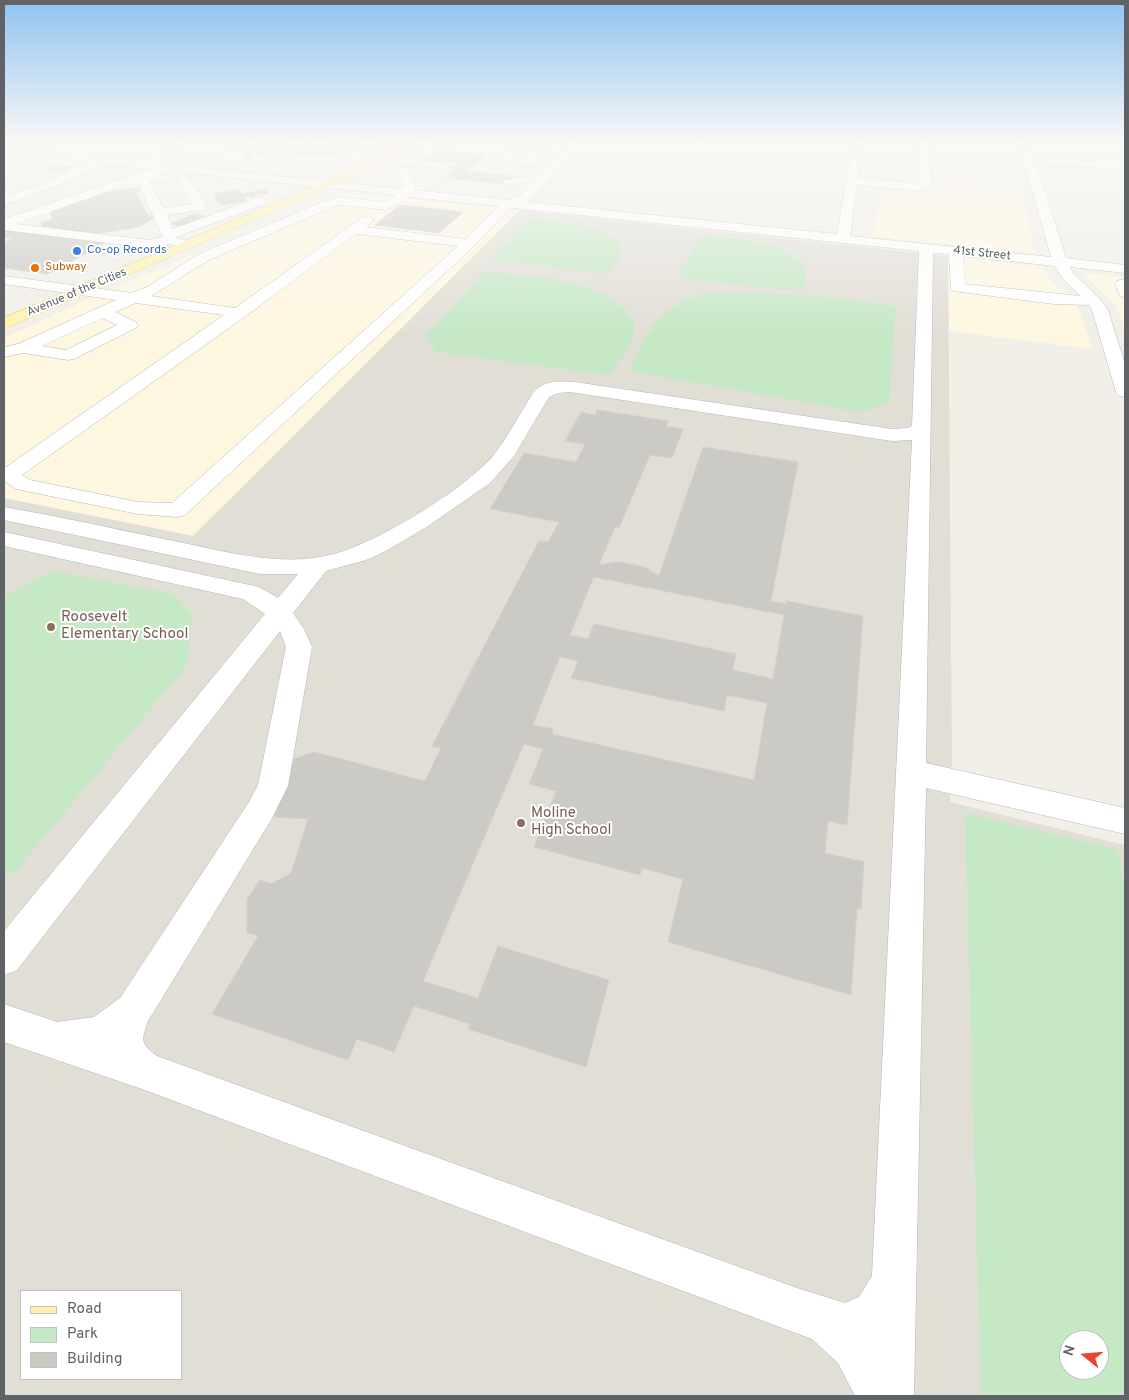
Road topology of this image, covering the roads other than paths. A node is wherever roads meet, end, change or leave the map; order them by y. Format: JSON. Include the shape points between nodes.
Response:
{"nodes":[{"id":1,"x":46,"y":208,"type":"edge"},
{"id":2,"x":156,"y":208,"type":"edge"},
{"id":3,"x":162,"y":208,"type":"edge"},
{"id":4,"x":166,"y":208,"type":"edge"},
{"id":5,"x":190,"y":208,"type":"edge"},
{"id":6,"x":229,"y":208,"type":"edge"},
{"id":7,"x":276,"y":208,"type":"edge"},
{"id":8,"x":320,"y":208,"type":"edge"},
{"id":9,"x":384,"y":208,"type":"edge"},
{"id":10,"x":502,"y":208,"type":"edge"},
{"id":11,"x":623,"y":208,"type":"edge"},
{"id":12,"x":848,"y":208,"type":"edge"},
{"id":13,"x":1043,"y":208,"type":"edge"},
{"id":14,"x":159,"y":215,"type":"junction"},
{"id":15,"x":4,"y":225,"type":"edge"},
{"id":16,"x":192,"y":226,"type":"junction"},
{"id":17,"x":352,"y":230,"type":"junction"},
{"id":18,"x":843,"y":239,"type":"junction"},
{"id":19,"x":337,"y":242,"type":"junction"},
{"id":20,"x":187,"y":246,"type":"junction"},
{"id":21,"x":926,"y":247,"type":"junction"},
{"id":22,"x":386,"y":248,"type":"dead end"},
{"id":23,"x":451,"y":248,"type":"junction"},
{"id":24,"x":435,"y":254,"type":"dead end"},
{"id":25,"x":956,"y":256,"type":"junction"},
{"id":26,"x":1060,"y":262,"type":"junction"},
{"id":27,"x":1125,"y":269,"type":"edge"},
{"id":28,"x":1033,"y":277,"type":"dead end"},
{"id":29,"x":4,"y":280,"type":"edge"},
{"id":30,"x":1125,"y":283,"type":"edge"},
{"id":31,"x":82,"y":291,"type":"junction"},
{"id":32,"x":998,"y":293,"type":"junction"},
{"id":33,"x":1125,"y":293,"type":"edge"},
{"id":34,"x":132,"y":298,"type":"junction"},
{"id":35,"x":1054,"y":299,"type":"junction"},
{"id":36,"x":1094,"y":301,"type":"junction"},
{"id":37,"x":172,"y":303,"type":"junction"},
{"id":38,"x":102,"y":312,"type":"junction"},
{"id":39,"x":240,"y":312,"type":"junction"},
{"id":40,"x":1068,"y":317,"type":"dead end"},
{"id":41,"x":1086,"y":319,"type":"dead end"},
{"id":42,"x":1107,"y":322,"type":"junction"},
{"id":43,"x":4,"y":324,"type":"edge"},
{"id":44,"x":130,"y":325,"type":"junction"},
{"id":45,"x":1125,"y":335,"type":"edge"},
{"id":46,"x":23,"y":348,"type":"junction"},
{"id":47,"x":4,"y":352,"type":"edge"},
{"id":48,"x":1125,"y":392,"type":"edge"},
{"id":49,"x":922,"y":428,"type":"junction"},
{"id":50,"x":892,"y":435,"type":"junction"},
{"id":51,"x":921,"y":458,"type":"junction"},
{"id":52,"x":6,"y":474,"type":"edge"},
{"id":53,"x":4,"y":513,"type":"edge"},
{"id":54,"x":4,"y":539,"type":"edge"},
{"id":55,"x":318,"y":565,"type":"junction"},
{"id":56,"x":279,"y":613,"type":"junction"},
{"id":57,"x":910,"y":772,"type":"junction"},
{"id":58,"x":1125,"y":821,"type":"edge"},
{"id":59,"x":4,"y":958,"type":"edge"},
{"id":60,"x":133,"y":1011,"type":"junction"},
{"id":61,"x":4,"y":1023,"type":"edge"},
{"id":62,"x":48,"y":1039,"type":"junction"},
{"id":63,"x":145,"y":1071,"type":"junction"},
{"id":64,"x":894,"y":1276,"type":"junction"},
{"id":65,"x":826,"y":1320,"type":"junction"},
{"id":66,"x":880,"y":1396,"type":"edge"},
{"id":67,"x":890,"y":1396,"type":"edge"}],
"edges":[{"from":1,"to":15,"type":"street"},
{"from":2,"to":14,"type":"street"},
{"from":3,"to":14,"type":"street"},
{"from":4,"to":14,"type":"street"},
{"from":5,"to":14,"type":"street"},
{"from":6,"to":16,"type":"street"},
{"from":7,"to":20,"type":"main road","name":"Avenue of the Cities"},
{"from":8,"to":34,"type":"street","via":[[204,257],[152,290]]},
{"from":9,"to":17,"type":"street"},
{"from":10,"to":23,"type":"street"},
{"from":11,"to":18,"type":"street","name":"41st Street"},
{"from":12,"to":18,"type":"street"},
{"from":13,"to":26,"type":"street"},
{"from":14,"to":15,"type":"street","via":[[149,244]]},
{"from":14,"to":16,"type":"street"},
{"from":14,"to":16,"type":"street","via":[[204,210],[215,214]]},
{"from":14,"to":20,"type":"street"},
{"from":17,"to":19,"type":"street"},
{"from":17,"to":23,"type":"street"},
{"from":18,"to":21,"type":"street","name":"41st Street"},
{"from":19,"to":22,"type":"street"},
{"from":19,"to":39,"type":"street"},
{"from":20,"to":31,"type":"main road","name":"Avenue of the Cities"},
{"from":21,"to":25,"type":"street","name":"41st Street"},
{"from":21,"to":49,"type":"street"},
{"from":23,"to":24,"type":"street"},
{"from":23,"to":52,"type":"street","via":[[177,510],[138,508],[23,485]]},
{"from":25,"to":26,"type":"street","name":"41st Street"},
{"from":25,"to":32,"type":"street","via":[[994,270]]},
{"from":25,"to":32,"type":"street","via":[[958,288]]},
{"from":26,"to":27,"type":"street","name":"41st Street"},
{"from":26,"to":36,"type":"street","via":[[1068,276]]},
{"from":28,"to":35,"type":"street"},
{"from":29,"to":31,"type":"street"},
{"from":30,"to":33,"type":"street","via":[[1122,284]]},
{"from":31,"to":34,"type":"street"},
{"from":31,"to":43,"type":"main road","name":"Avenue of the Cities"},
{"from":32,"to":35,"type":"street"},
{"from":34,"to":37,"type":"street"},
{"from":34,"to":38,"type":"street"},
{"from":35,"to":36,"type":"street"},
{"from":35,"to":40,"type":"street","via":[[1066,307]]},
{"from":36,"to":42,"type":"street"},
{"from":37,"to":39,"type":"street"},
{"from":37,"to":44,"type":"street"},
{"from":38,"to":44,"type":"street"},
{"from":38,"to":46,"type":"street"},
{"from":39,"to":52,"type":"street"},
{"from":41,"to":42,"type":"street"},
{"from":42,"to":45,"type":"street"},
{"from":42,"to":48,"type":"street"},
{"from":44,"to":46,"type":"street","via":[[68,355]]},
{"from":46,"to":47,"type":"street"},
{"from":49,"to":50,"type":"street","via":[[912,434]]},
{"from":49,"to":51,"type":"street"},
{"from":50,"to":51,"type":"street","via":[[910,443]]},
{"from":50,"to":55,"type":"street","via":[[588,389],[551,389],[542,394],[494,468],[474,485],[390,540],[349,559]]},
{"from":51,"to":57,"type":"street"},
{"from":53,"to":55,"type":"street","via":[[260,566]]},
{"from":54,"to":56,"type":"street","via":[[234,588],[264,599]]},
{"from":55,"to":56,"type":"street"},
{"from":56,"to":59,"type":"street"},
{"from":56,"to":60,"type":"street","via":[[295,632],[299,646],[273,786]]},
{"from":57,"to":58,"type":"street"},
{"from":57,"to":64,"type":"street"},
{"from":60,"to":62,"type":"street","via":[[115,1027],[95,1037]]},
{"from":60,"to":63,"type":"street","via":[[123,1038],[124,1046],[128,1058]]},
{"from":61,"to":62,"type":"street"},
{"from":62,"to":63,"type":"street"},
{"from":63,"to":65,"type":"street"},
{"from":64,"to":65,"type":"street","via":[[890,1291],[875,1313],[845,1326]]},
{"from":64,"to":67,"type":"street"},
{"from":65,"to":66,"type":"street","via":[[855,1346]]}]}
